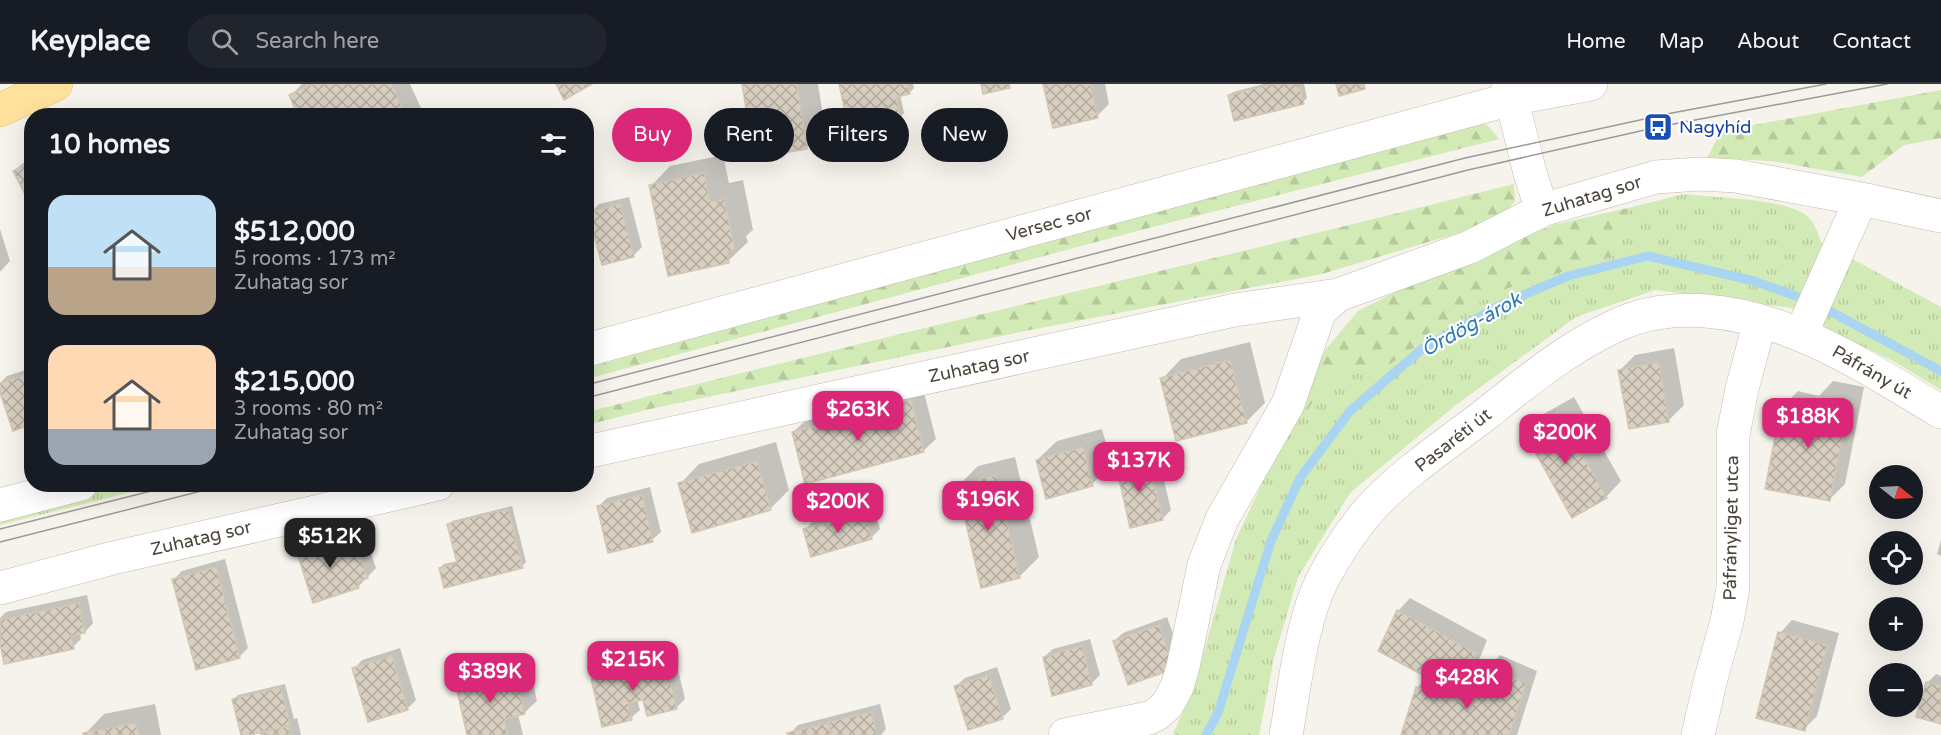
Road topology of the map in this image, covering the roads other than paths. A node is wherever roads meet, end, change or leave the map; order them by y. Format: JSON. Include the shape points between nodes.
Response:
{"nodes":[{"id":1,"x":56,"y":84,"type":"edge"},
{"id":2,"x":1591,"y":84,"type":"edge"},
{"id":3,"x":1510,"y":91,"type":"edge"},
{"id":4,"x":0,"y":110,"type":"edge"},
{"id":5,"x":1861,"y":199,"type":"junction"},
{"id":6,"x":1542,"y":210,"type":"junction"},
{"id":7,"x":1941,"y":216,"type":"edge"},
{"id":8,"x":1338,"y":295,"type":"junction"},
{"id":9,"x":1760,"y":321,"type":"junction"},
{"id":10,"x":1801,"y":334,"type":"junction"},
{"id":11,"x":594,"y":348,"type":"edge"},
{"id":12,"x":1941,"y":412,"type":"edge"},
{"id":13,"x":594,"y":450,"type":"edge"},
{"id":14,"x":52,"y":492,"type":"edge"},
{"id":15,"x":364,"y":492,"type":"edge"},
{"id":16,"x":345,"y":494,"type":"edge"},
{"id":17,"x":0,"y":506,"type":"edge"},
{"id":18,"x":0,"y":588,"type":"edge"},
{"id":19,"x":1154,"y":726,"type":"edge"},
{"id":20,"x":1065,"y":735,"type":"edge"},
{"id":21,"x":1286,"y":735,"type":"edge"},
{"id":22,"x":1698,"y":735,"type":"edge"}],
"edges":[{"from":1,"to":4,"type":"main road"},
{"from":2,"to":3,"type":"street","name":"Versec sor"},
{"from":3,"to":6,"type":"street"},
{"from":3,"to":11,"type":"street","name":"Versec sor"},
{"from":5,"to":6,"type":"street","name":"Zuhatag sor","via":[[1776,182],[1700,174],[1656,177]]},
{"from":5,"to":7,"type":"street","name":"Zuhatag sor"},
{"from":5,"to":10,"type":"street"},
{"from":6,"to":8,"type":"street","name":"Zuhatag sor","via":[[1470,247]]},
{"from":8,"to":13,"type":"street","name":"Zuhatag sor","via":[[1235,310]]},
{"from":8,"to":19,"type":"street","name":"Zuhatag sor","via":[[1320,311],[1288,404],[1222,519],[1204,565],[1184,667]]},
{"from":9,"to":10,"type":"street","name":"Pasaréti út"},
{"from":9,"to":21,"type":"street","name":"Pasaréti út","via":[[1715,312],[1676,310],[1615,326],[1552,362],[1406,477],[1371,509],[1324,577],[1310,610]]},
{"from":9,"to":22,"type":"street","name":"Páfrányliget utca","via":[[1733,435],[1733,588]]},
{"from":10,"to":12,"type":"street","name":"Páfrány út"},
{"from":14,"to":17,"type":"street"},
{"from":15,"to":16,"type":"street","name":"Zuhatag sor"},
{"from":16,"to":18,"type":"street","name":"Zuhatag sor"},
{"from":19,"to":20,"type":"street"}]}
